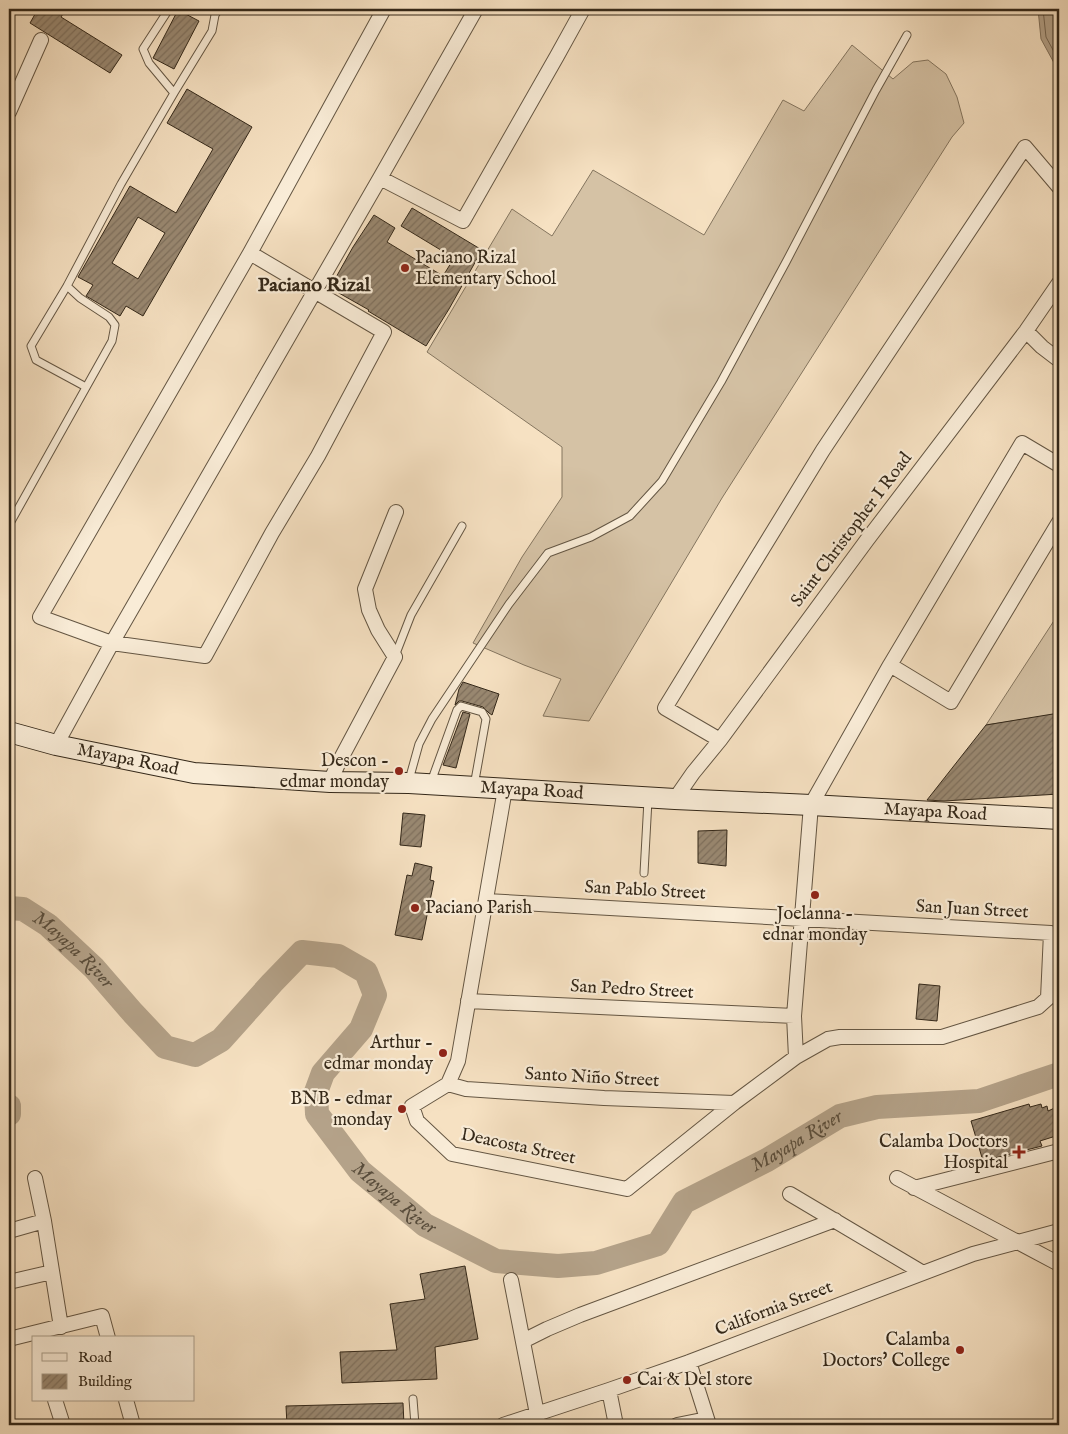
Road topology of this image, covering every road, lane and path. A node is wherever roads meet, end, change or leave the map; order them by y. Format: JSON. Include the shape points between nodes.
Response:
{"nodes":[{"id":1,"x":169,"y":9,"type":"edge"},
{"id":2,"x":218,"y":9,"type":"edge"},
{"id":3,"x":384,"y":9,"type":"edge"},
{"id":4,"x":476,"y":9,"type":"edge"},
{"id":5,"x":583,"y":9,"type":"edge"},
{"id":6,"x":906,"y":35,"type":"dead end"},
{"id":7,"x":41,"y":40,"type":"dead end"},
{"id":8,"x":174,"y":93,"type":"junction"},
{"id":9,"x":9,"y":112,"type":"edge"},
{"id":10,"x":380,"y":178,"type":"junction"},
{"id":11,"x":1059,"y":188,"type":"edge"},
{"id":12,"x":250,"y":253,"type":"junction"},
{"id":13,"x":1059,"y":283,"type":"edge"},
{"id":14,"x":67,"y":286,"type":"junction"},
{"id":15,"x":314,"y":292,"type":"junction"},
{"id":16,"x":1026,"y":331,"type":"junction"},
{"id":17,"x":1059,"y":360,"type":"edge"},
{"id":18,"x":86,"y":387,"type":"junction"},
{"id":19,"x":1059,"y":465,"type":"edge"},
{"id":20,"x":396,"y":512,"type":"dead end"},
{"id":21,"x":1059,"y":522,"type":"edge"},
{"id":22,"x":9,"y":525,"type":"edge"},
{"id":23,"x":462,"y":526,"type":"dead end"},
{"id":24,"x":112,"y":643,"type":"junction"},
{"id":25,"x":395,"y":658,"type":"junction"},
{"id":26,"x":890,"y":665,"type":"junction"},
{"id":27,"x":9,"y":732,"type":"edge"},
{"id":28,"x":720,"y":740,"type":"junction"},
{"id":29,"x":56,"y":745,"type":"junction"},
{"id":30,"x":330,"y":782,"type":"junction"},
{"id":31,"x":409,"y":783,"type":"junction"},
{"id":32,"x":430,"y":784,"type":"junction"},
{"id":33,"x":474,"y":787,"type":"junction"},
{"id":34,"x":505,"y":789,"type":"junction"},
{"id":35,"x":648,"y":797,"type":"junction"},
{"id":36,"x":675,"y":799,"type":"junction"},
{"id":37,"x":811,"y":805,"type":"junction"},
{"id":38,"x":1059,"y":819,"type":"edge"},
{"id":39,"x":644,"y":873,"type":"dead end"},
{"id":40,"x":486,"y":901,"type":"junction"},
{"id":41,"x":801,"y":919,"type":"junction"},
{"id":42,"x":468,"y":1001,"type":"junction"},
{"id":43,"x":794,"y":1016,"type":"junction"},
{"id":44,"x":796,"y":1057,"type":"junction"},
{"id":45,"x":448,"y":1084,"type":"junction"},
{"id":46,"x":734,"y":1103,"type":"junction"},
{"id":47,"x":1059,"y":1151,"type":"edge"},
{"id":48,"x":35,"y":1178,"type":"dead end"},
{"id":49,"x":897,"y":1178,"type":"dead end"},
{"id":50,"x":914,"y":1188,"type":"junction"},
{"id":51,"x":790,"y":1194,"type":"dead end"},
{"id":52,"x":835,"y":1220,"type":"junction"},
{"id":53,"x":44,"y":1221,"type":"junction"},
{"id":54,"x":9,"y":1231,"type":"edge"},
{"id":55,"x":1059,"y":1231,"type":"edge"},
{"id":56,"x":1018,"y":1242,"type":"junction"},
{"id":57,"x":1059,"y":1264,"type":"edge"},
{"id":58,"x":52,"y":1272,"type":"junction"},
{"id":59,"x":923,"y":1272,"type":"junction"},
{"id":60,"x":511,"y":1280,"type":"dead end"},
{"id":61,"x":9,"y":1282,"type":"edge"},
{"id":62,"x":61,"y":1327,"type":"junction"},
{"id":63,"x":37,"y":1335,"type":"edge"},
{"id":64,"x":107,"y":1336,"type":"edge"},
{"id":65,"x":9,"y":1339,"type":"edge"},
{"id":66,"x":523,"y":1341,"type":"junction"},
{"id":67,"x":689,"y":1362,"type":"junction"},
{"id":68,"x":609,"y":1390,"type":"junction"},
{"id":69,"x":413,"y":1399,"type":"dead end"},
{"id":70,"x":56,"y":1402,"type":"edge"},
{"id":71,"x":127,"y":1402,"type":"edge"},
{"id":72,"x":537,"y":1414,"type":"junction"},
{"id":73,"x":708,"y":1422,"type":"edge"},
{"id":74,"x":62,"y":1425,"type":"edge"},
{"id":75,"x":133,"y":1425,"type":"edge"},
{"id":76,"x":415,"y":1425,"type":"edge"},
{"id":77,"x":503,"y":1425,"type":"edge"},
{"id":78,"x":616,"y":1425,"type":"edge"},
{"id":79,"x":677,"y":1425,"type":"edge"}],
"edges":[{"from":1,"to":8,"type":"lane","via":[[143,49],[149,63]]},
{"from":2,"to":8,"type":"lane","via":[[212,31]]},
{"from":3,"to":12,"type":"street"},
{"from":4,"to":10,"type":"street"},
{"from":5,"to":10,"type":"street","via":[[462,221]]},
{"from":6,"to":31,"type":"lane","via":[[721,382],[662,482],[630,516],[590,537],[548,553],[508,604],[432,719],[419,744]]},
{"from":7,"to":9,"type":"street"},
{"from":8,"to":14,"type":"lane"},
{"from":10,"to":15,"type":"street"},
{"from":11,"to":28,"type":"street","via":[[1025,147],[808,475],[665,708]]},
{"from":12,"to":15,"type":"street"},
{"from":12,"to":24,"type":"street","via":[[40,617]]},
{"from":13,"to":16,"type":"street","name":"Saint Christopher I Road"},
{"from":14,"to":18,"type":"lane","via":[[115,325],[112,341]]},
{"from":14,"to":18,"type":"lane","via":[[31,346],[36,360]]},
{"from":15,"to":24,"type":"street"},
{"from":15,"to":24,"type":"street","via":[[384,332],[205,656]]},
{"from":16,"to":17,"type":"street"},
{"from":16,"to":28,"type":"street","name":"Saint Christopher I Road"},
{"from":18,"to":22,"type":"lane"},
{"from":19,"to":26,"type":"street","via":[[1022,443]]},
{"from":20,"to":25,"type":"street","via":[[365,588],[369,610]]},
{"from":21,"to":26,"type":"street","via":[[951,702]]},
{"from":23,"to":25,"type":"lane","via":[[411,615]]},
{"from":24,"to":29,"type":"street"},
{"from":25,"to":30,"type":"street"},
{"from":26,"to":37,"type":"street"},
{"from":27,"to":29,"type":"main road","name":"Mayapa Road"},
{"from":28,"to":36,"type":"street","name":"Saint Christopher I Road"},
{"from":29,"to":30,"type":"main road","name":"Mayapa Road","via":[[194,773]]},
{"from":30,"to":31,"type":"main road","name":"Mayapa Road"},
{"from":31,"to":32,"type":"main road","name":"Mayapa Road"},
{"from":32,"to":33,"type":"main road","name":"Mayapa Road"},
{"from":32,"to":33,"type":"lane","via":[[461,706],[482,712],[486,718]]},
{"from":33,"to":34,"type":"main road","name":"Mayapa Road"},
{"from":34,"to":35,"type":"main road","name":"Mayapa Road"},
{"from":34,"to":40,"type":"street"},
{"from":35,"to":36,"type":"main road","name":"Mayapa Road"},
{"from":35,"to":39,"type":"lane"},
{"from":36,"to":37,"type":"main road","name":"Mayapa Road"},
{"from":37,"to":38,"type":"main road","name":"Mayapa Road"},
{"from":37,"to":41,"type":"street"},
{"from":40,"to":41,"type":"street","name":"San Pablo Street"},
{"from":40,"to":42,"type":"street"},
{"from":41,"to":43,"type":"street"},
{"from":41,"to":44,"type":"street","name":"San Juan Street","via":[[1051,933],[1048,998],[1038,1006],[942,1037],[828,1039]]},
{"from":42,"to":43,"type":"street","name":"San Pedro Street"},
{"from":42,"to":45,"type":"street","via":[[458,1061]]},
{"from":43,"to":44,"type":"street"},
{"from":44,"to":46,"type":"street","name":"Deacosta Street"},
{"from":45,"to":46,"type":"street","name":"Santo Niño Street","via":[[496,1091]]},
{"from":45,"to":46,"type":"street","name":"Deacosta Street","via":[[412,1106],[417,1121],[452,1154],[627,1189]]},
{"from":47,"to":50,"type":"street"},
{"from":48,"to":53,"type":"street"},
{"from":49,"to":50,"type":"street"},
{"from":50,"to":56,"type":"street"},
{"from":51,"to":52,"type":"street"},
{"from":52,"to":59,"type":"street"},
{"from":52,"to":66,"type":"street","via":[[580,1315]]},
{"from":53,"to":54,"type":"street"},
{"from":53,"to":58,"type":"street"},
{"from":55,"to":56,"type":"street","name":"California Street"},
{"from":56,"to":57,"type":"street"},
{"from":56,"to":59,"type":"street","name":"California Street"},
{"from":58,"to":61,"type":"street"},
{"from":58,"to":62,"type":"street"},
{"from":59,"to":67,"type":"street","name":"California Street"},
{"from":60,"to":66,"type":"street"},
{"from":62,"to":63,"type":"street"},
{"from":62,"to":64,"type":"street","via":[[102,1316]]},
{"from":63,"to":65,"type":"street"},
{"from":66,"to":72,"type":"street"},
{"from":67,"to":68,"type":"street","name":"California Street"},
{"from":67,"to":73,"type":"street"},
{"from":68,"to":72,"type":"street","name":"California Street"},
{"from":68,"to":78,"type":"street"},
{"from":69,"to":76,"type":"lane"},
{"from":70,"to":74,"type":"street"},
{"from":71,"to":75,"type":"street"},
{"from":72,"to":77,"type":"street","name":"California Street"},
{"from":73,"to":79,"type":"street"}]}
